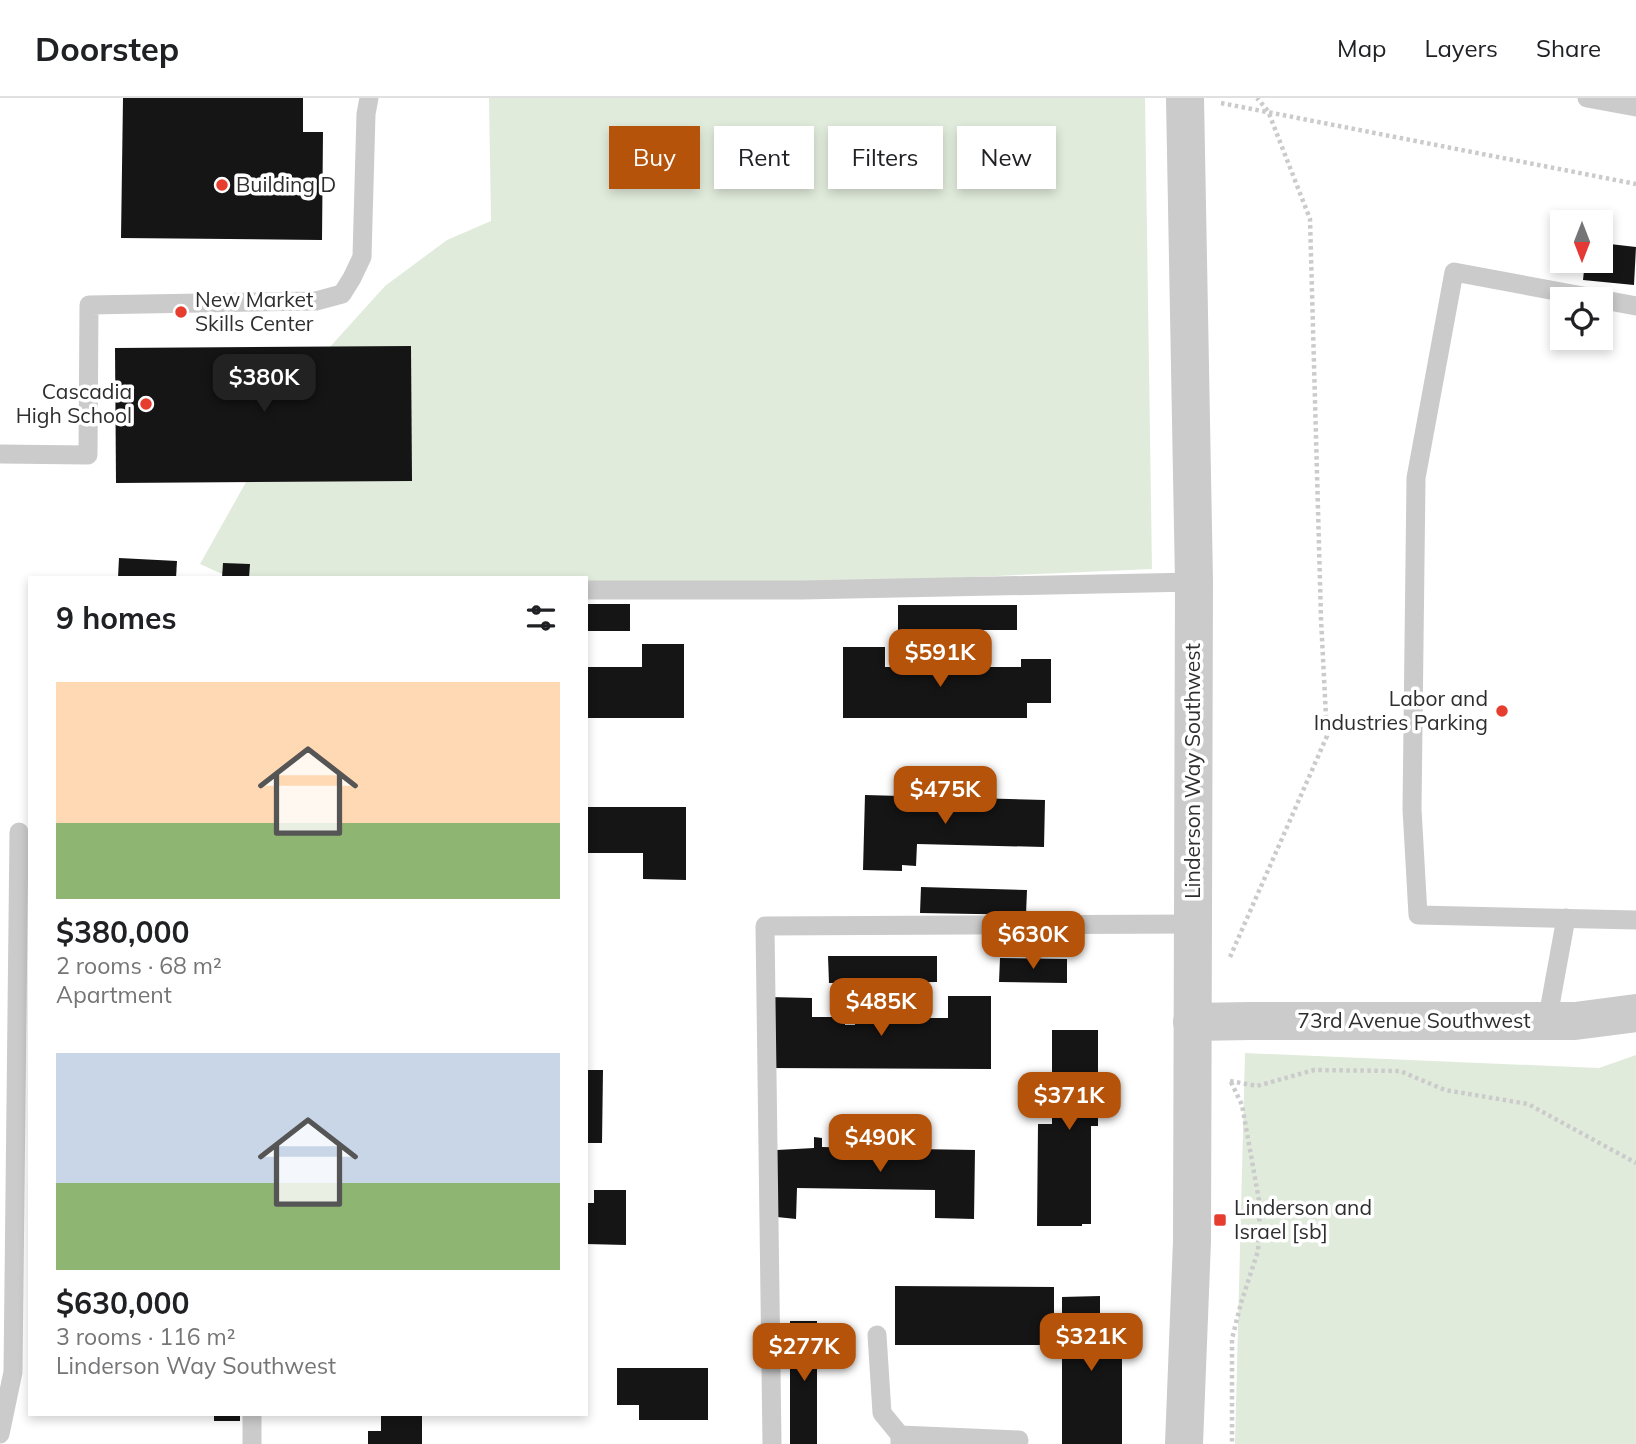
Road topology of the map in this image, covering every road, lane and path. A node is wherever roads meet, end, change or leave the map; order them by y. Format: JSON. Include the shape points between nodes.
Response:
{"nodes":[{"id":1,"x":369,"y":98,"type":"edge"},
{"id":2,"x":1257,"y":98,"type":"edge"},
{"id":3,"x":1587,"y":98,"type":"edge"},
{"id":4,"x":1203,"y":100,"type":"edge"},
{"id":5,"x":1636,"y":107,"type":"edge"},
{"id":6,"x":1268,"y":111,"type":"junction"},
{"id":7,"x":1636,"y":184,"type":"edge"},
{"id":8,"x":1636,"y":306,"type":"edge"},
{"id":9,"x":0,"y":454,"type":"edge"},
{"id":10,"x":1194,"y":582,"type":"junction"},
{"id":11,"x":588,"y":590,"type":"edge"},
{"id":12,"x":19,"y":832,"type":"dead end"},
{"id":13,"x":1566,"y":918,"type":"junction"},
{"id":14,"x":1636,"y":919,"type":"edge"},
{"id":15,"x":1193,"y":924,"type":"junction"},
{"id":16,"x":1229,"y":959,"type":"dead end"},
{"id":17,"x":1636,"y":1013,"type":"edge"},
{"id":18,"x":1192,"y":1022,"type":"junction"},
{"id":19,"x":1547,"y":1022,"type":"junction"},
{"id":20,"x":1636,"y":1163,"type":"edge"},
{"id":21,"x":877,"y":1335,"type":"dead end"},
{"id":22,"x":252,"y":1416,"type":"edge"},
{"id":23,"x":0,"y":1434,"type":"edge"},
{"id":24,"x":900,"y":1439,"type":"edge"},
{"id":25,"x":1019,"y":1440,"type":"dead end"},
{"id":26,"x":252,"y":1444,"type":"edge"},
{"id":27,"x":772,"y":1444,"type":"edge"},
{"id":28,"x":1184,"y":1444,"type":"edge"},
{"id":29,"x":1232,"y":1444,"type":"edge"}],
"edges":[{"from":1,"to":9,"type":"lane","via":[[362,257],[342,294],[316,302],[89,305],[88,455]]},
{"from":2,"to":6,"type":"path"},
{"from":3,"to":5,"type":"lane"},
{"from":4,"to":6,"type":"path"},
{"from":4,"to":10,"type":"street","name":"Linderson Way Southwest"},
{"from":6,"to":7,"type":"path"},
{"from":6,"to":16,"type":"path","via":[[1310,219],[1328,736]]},
{"from":8,"to":13,"type":"lane","via":[[1454,272],[1416,478],[1412,809],[1418,915]]},
{"from":10,"to":11,"type":"lane"},
{"from":10,"to":15,"type":"street","name":"Linderson Way Southwest"},
{"from":12,"to":23,"type":"lane","via":[[13,1372]]},
{"from":13,"to":14,"type":"lane"},
{"from":13,"to":19,"type":"lane"},
{"from":15,"to":18,"type":"street","name":"Linderson Way Southwest"},
{"from":15,"to":27,"type":"lane","via":[[765,926]]},
{"from":17,"to":19,"type":"street","name":"73rd Avenue Southwest"},
{"from":18,"to":19,"type":"street","name":"73rd Avenue Southwest"},
{"from":18,"to":28,"type":"street","name":"Linderson Way Southwest","via":[[1192,1241]]},
{"from":20,"to":29,"type":"path","via":[[1528,1104],[1445,1090],[1400,1072],[1314,1070],[1257,1086],[1230,1081],[1242,1105],[1260,1206],[1258,1251],[1232,1339]]},
{"from":21,"to":24,"type":"lane","via":[[881,1413]]},
{"from":22,"to":26,"type":"lane"},
{"from":24,"to":25,"type":"lane"}]}
